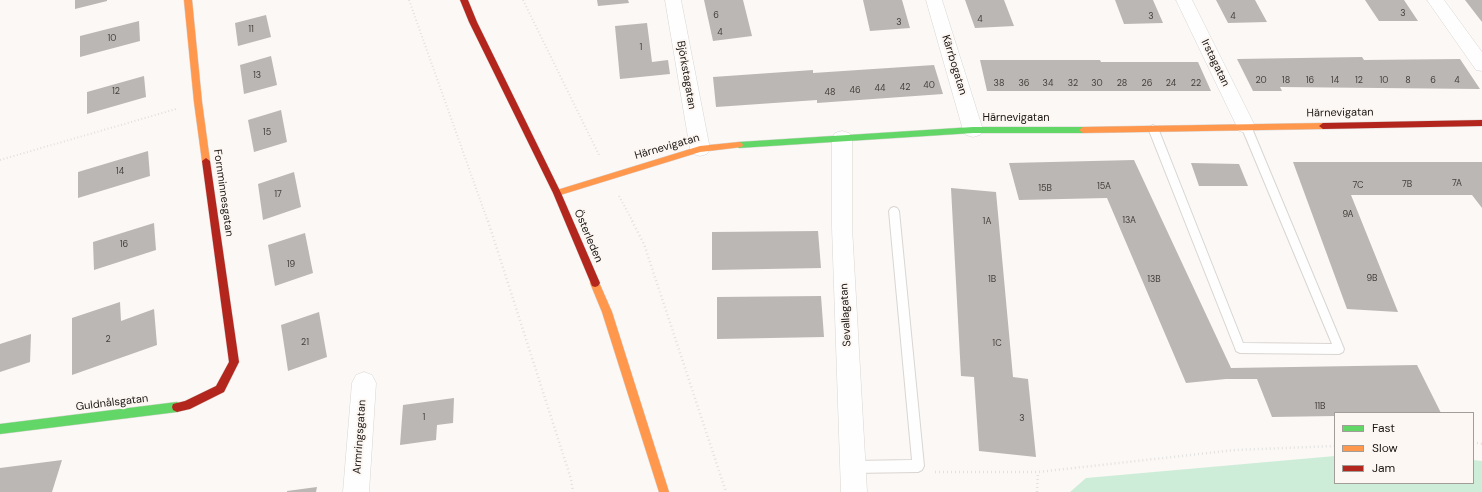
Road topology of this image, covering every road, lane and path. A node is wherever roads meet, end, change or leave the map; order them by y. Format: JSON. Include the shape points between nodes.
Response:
{"nodes":[{"id":1,"x":188,"y":0,"type":"edge"},
{"id":2,"x":409,"y":0,"type":"edge"},
{"id":3,"x":464,"y":0,"type":"edge"},
{"id":4,"x":523,"y":0,"type":"edge"},
{"id":5,"x":673,"y":0,"type":"edge"},
{"id":6,"x":934,"y":0,"type":"edge"},
{"id":7,"x":1184,"y":0,"type":"edge"},
{"id":8,"x":1435,"y":0,"type":"edge"},
{"id":9,"x":1482,"y":65,"type":"edge"},
{"id":10,"x":198,"y":102,"type":"junction"},
{"id":11,"x":1482,"y":123,"type":"edge"},
{"id":12,"x":1246,"y":126,"type":"junction"},
{"id":13,"x":1153,"y":128,"type":"junction"},
{"id":14,"x":973,"y":130,"type":"junction"},
{"id":15,"x":842,"y":138,"type":"junction"},
{"id":16,"x":700,"y":149,"type":"junction"},
{"id":17,"x":0,"y":160,"type":"edge"},
{"id":18,"x":610,"y":177,"type":"junction"},
{"id":19,"x":557,"y":193,"type":"junction"},
{"id":20,"x":894,"y":211,"type":"dead end"},
{"id":21,"x":364,"y":383,"type":"dead end"},
{"id":22,"x":222,"y":385,"type":"joint"},
{"id":23,"x":0,"y":429,"type":"edge"},
{"id":24,"x":1334,"y":446,"type":"edge"},
{"id":25,"x":852,"y":467,"type":"junction"},
{"id":26,"x":929,"y":472,"type":"dead end"},
{"id":27,"x":1038,"y":472,"type":"junction"},
{"id":28,"x":356,"y":492,"type":"edge"},
{"id":29,"x":572,"y":492,"type":"edge"},
{"id":30,"x":664,"y":492,"type":"edge"},
{"id":31,"x":726,"y":492,"type":"edge"},
{"id":32,"x":854,"y":492,"type":"edge"},
{"id":33,"x":1037,"y":492,"type":"edge"}],
"edges":[{"from":1,"to":10,"type":"street","name":"Fornminnesgatan"},
{"from":2,"to":29,"type":"path","via":[[490,228]]},
{"from":3,"to":19,"type":"street","name":"Österleden"},
{"from":4,"to":18,"type":"path"},
{"from":5,"to":16,"type":"street","name":"Björkstagatan"},
{"from":6,"to":14,"type":"street","name":"Kärrbogatan"},
{"from":7,"to":12,"type":"street","name":"Irstagatan"},
{"from":8,"to":9,"type":"street"},
{"from":10,"to":17,"type":"path"},
{"from":10,"to":22,"type":"street","name":"Fornminnesgatan","via":[[234,362]]},
{"from":11,"to":12,"type":"street","name":"Härnevigatan"},
{"from":12,"to":13,"type":"street","name":"Härnevigatan"},
{"from":12,"to":13,"type":"lane","via":[[1338,349],[1240,348]]},
{"from":13,"to":14,"type":"street","name":"Härnevigatan"},
{"from":14,"to":15,"type":"street","name":"Härnevigatan"},
{"from":15,"to":16,"type":"street","name":"Härnevigatan"},
{"from":15,"to":25,"type":"street","name":"Sevallagatan","via":[[842,227]]},
{"from":16,"to":18,"type":"street","name":"Härnevigatan"},
{"from":18,"to":19,"type":"street","name":"Härnevigatan"},
{"from":18,"to":31,"type":"path","via":[[644,244]]},
{"from":19,"to":30,"type":"street","name":"Österleden","via":[[607,312]]},
{"from":20,"to":25,"type":"lane","via":[[918,466]]},
{"from":21,"to":28,"type":"street","name":"Armringsgatan"},
{"from":22,"to":23,"type":"street","name":"Guldnålsgatan","via":[[220,390],[186,406]]},
{"from":24,"to":27,"type":"path","via":[[1235,450]]},
{"from":25,"to":32,"type":"street","name":"Sevallagatan"},
{"from":26,"to":27,"type":"path"},
{"from":27,"to":33,"type":"path"}]}
